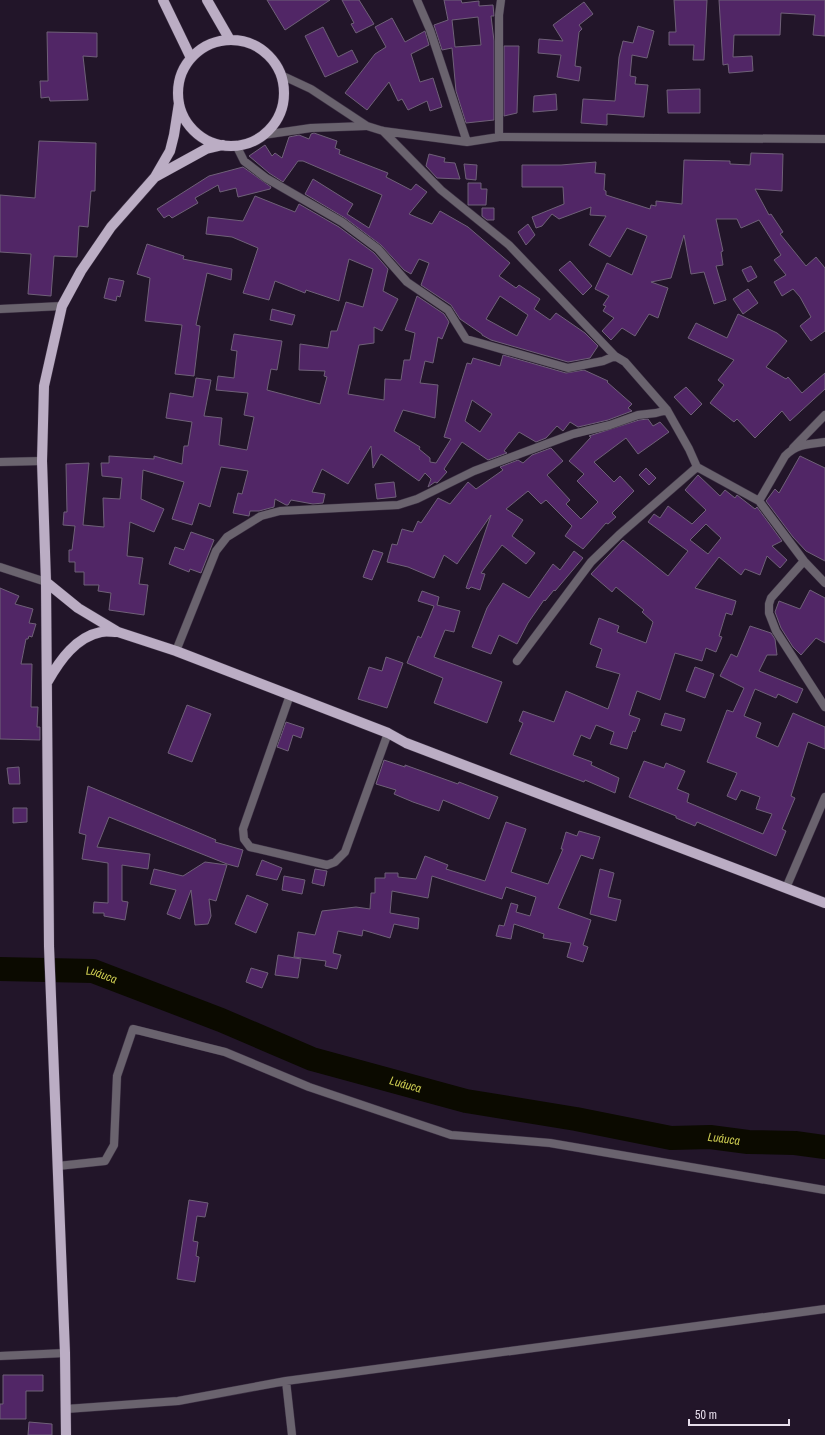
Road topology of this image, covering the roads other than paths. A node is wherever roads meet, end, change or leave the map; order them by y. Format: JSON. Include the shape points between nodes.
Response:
{"nodes":[{"id":1,"x":163,"y":0,"type":"edge"},
{"id":2,"x":207,"y":0,"type":"edge"},
{"id":3,"x":417,"y":0,"type":"edge"},
{"id":4,"x":501,"y":0,"type":"edge"},
{"id":5,"x":230,"y":40,"type":"junction"},
{"id":6,"x":191,"y":58,"type":"junction"},
{"id":7,"x":281,"y":75,"type":"junction"},
{"id":8,"x":179,"y":102,"type":"junction"},
{"id":9,"x":367,"y":126,"type":"junction"},
{"id":10,"x":383,"y":131,"type":"junction"},
{"id":11,"x":263,"y":135,"type":"junction"},
{"id":12,"x":499,"y":137,"type":"junction"},
{"id":13,"x":825,"y":139,"type":"edge"},
{"id":14,"x":467,"y":142,"type":"junction"},
{"id":15,"x":223,"y":145,"type":"junction"},
{"id":16,"x":236,"y":145,"type":"junction"},
{"id":17,"x":155,"y":177,"type":"junction"},
{"id":18,"x":62,"y":306,"type":"junction"},
{"id":19,"x":0,"y":309,"type":"edge"},
{"id":20,"x":615,"y":356,"type":"junction"},
{"id":21,"x":667,"y":410,"type":"junction"},
{"id":22,"x":825,"y":415,"type":"edge"},
{"id":23,"x":825,"y":442,"type":"edge"},
{"id":24,"x":791,"y":450,"type":"junction"},
{"id":25,"x":42,"y":461,"type":"junction"},
{"id":26,"x":0,"y":462,"type":"edge"},
{"id":27,"x":697,"y":467,"type":"junction"},
{"id":28,"x":759,"y":501,"type":"junction"},
{"id":29,"x":804,"y":561,"type":"junction"},
{"id":30,"x":0,"y":567,"type":"edge"},
{"id":31,"x":46,"y":582,"type":"junction"},
{"id":32,"x":825,"y":584,"type":"edge"},
{"id":33,"x":118,"y":632,"type":"junction"},
{"id":34,"x":176,"y":651,"type":"junction"},
{"id":35,"x":517,"y":661,"type":"dead end"},
{"id":36,"x":47,"y":682,"type":"junction"},
{"id":37,"x":290,"y":696,"type":"junction"},
{"id":38,"x":825,"y":708,"type":"edge"},
{"id":39,"x":388,"y":733,"type":"junction"},
{"id":40,"x":825,"y":797,"type":"edge"},
{"id":41,"x":786,"y":888,"type":"junction"},
{"id":42,"x":825,"y":903,"type":"edge"},
{"id":43,"x":58,"y":1166,"type":"junction"},
{"id":44,"x":825,"y":1190,"type":"edge"},
{"id":45,"x":825,"y":1309,"type":"edge"},
{"id":46,"x":65,"y":1353,"type":"junction"},
{"id":47,"x":0,"y":1356,"type":"edge"},
{"id":48,"x":286,"y":1381,"type":"junction"},
{"id":49,"x":66,"y":1408,"type":"junction"},
{"id":50,"x":66,"y":1435,"type":"edge"},
{"id":51,"x":292,"y":1435,"type":"edge"}],
"edges":[{"from":1,"to":6,"type":"main road"},
{"from":2,"to":5,"type":"main road"},
{"from":3,"to":14,"type":"street","via":[[430,30]]},
{"from":4,"to":12,"type":"street"},
{"from":5,"to":6,"type":"main road","via":[[215,42],[202,48]]},
{"from":5,"to":7,"type":"main road","via":[[246,42],[261,49],[273,60]]},
{"from":6,"to":8,"type":"main road","via":[[183,71]]},
{"from":7,"to":9,"type":"street","via":[[311,89]]},
{"from":7,"to":11,"type":"main road","via":[[284,91],[282,108],[274,123]]},
{"from":8,"to":15,"type":"main road","via":[[187,122],[203,138]]},
{"from":8,"to":17,"type":"main road","via":[[170,151]]},
{"from":9,"to":10,"type":"street"},
{"from":9,"to":11,"type":"street","via":[[311,128]]},
{"from":10,"to":14,"type":"street"},
{"from":10,"to":20,"type":"street","via":[[441,190],[509,245]]},
{"from":11,"to":16,"type":"main road","via":[[250,142]]},
{"from":12,"to":13,"type":"street"},
{"from":12,"to":14,"type":"street"},
{"from":15,"to":16,"type":"main road"},
{"from":15,"to":17,"type":"main road","via":[[206,149]]},
{"from":16,"to":20,"type":"street","via":[[244,161],[266,178],[342,222],[378,249],[406,282],[448,310],[466,339],[568,368]]},
{"from":17,"to":18,"type":"main road","via":[[111,228],[81,271]]},
{"from":18,"to":19,"type":"street"},
{"from":18,"to":25,"type":"main road","via":[[44,386]]},
{"from":20,"to":21,"type":"street","via":[[625,362]]},
{"from":21,"to":27,"type":"street"},
{"from":21,"to":34,"type":"street","via":[[638,415],[573,434],[474,471],[417,499],[398,505],[280,511],[261,516],[227,537],[216,551]]},
{"from":22,"to":24,"type":"street"},
{"from":23,"to":24,"type":"street","via":[[797,446]]},
{"from":24,"to":28,"type":"street"},
{"from":25,"to":26,"type":"street"},
{"from":25,"to":31,"type":"main road"},
{"from":27,"to":28,"type":"street"},
{"from":27,"to":35,"type":"street","via":[[591,562]]},
{"from":28,"to":29,"type":"street"},
{"from":29,"to":32,"type":"street"},
{"from":29,"to":38,"type":"street","via":[[771,598],[769,613],[776,631]]},
{"from":30,"to":31,"type":"street"},
{"from":31,"to":33,"type":"main road","via":[[78,608]]},
{"from":31,"to":36,"type":"main road"},
{"from":33,"to":34,"type":"main road"},
{"from":33,"to":36,"type":"main road","via":[[101,632],[74,646],[60,659]]},
{"from":34,"to":37,"type":"main road"},
{"from":36,"to":43,"type":"main road","via":[[49,946]]},
{"from":37,"to":39,"type":"main road"},
{"from":37,"to":39,"type":"street","via":[[243,829],[244,839],[250,847],[327,865],[340,858],[345,852]]},
{"from":39,"to":41,"type":"main road","via":[[406,743]]},
{"from":40,"to":41,"type":"street"},
{"from":41,"to":42,"type":"main road"},
{"from":43,"to":44,"type":"street","via":[[105,1161],[114,1144],[117,1076],[133,1029],[225,1052],[309,1087],[450,1135],[550,1143]]},
{"from":43,"to":46,"type":"main road"},
{"from":45,"to":48,"type":"street"},
{"from":46,"to":47,"type":"street"},
{"from":46,"to":49,"type":"main road"},
{"from":48,"to":49,"type":"street","via":[[178,1401]]},
{"from":48,"to":51,"type":"street"},
{"from":49,"to":50,"type":"main road"}]}
